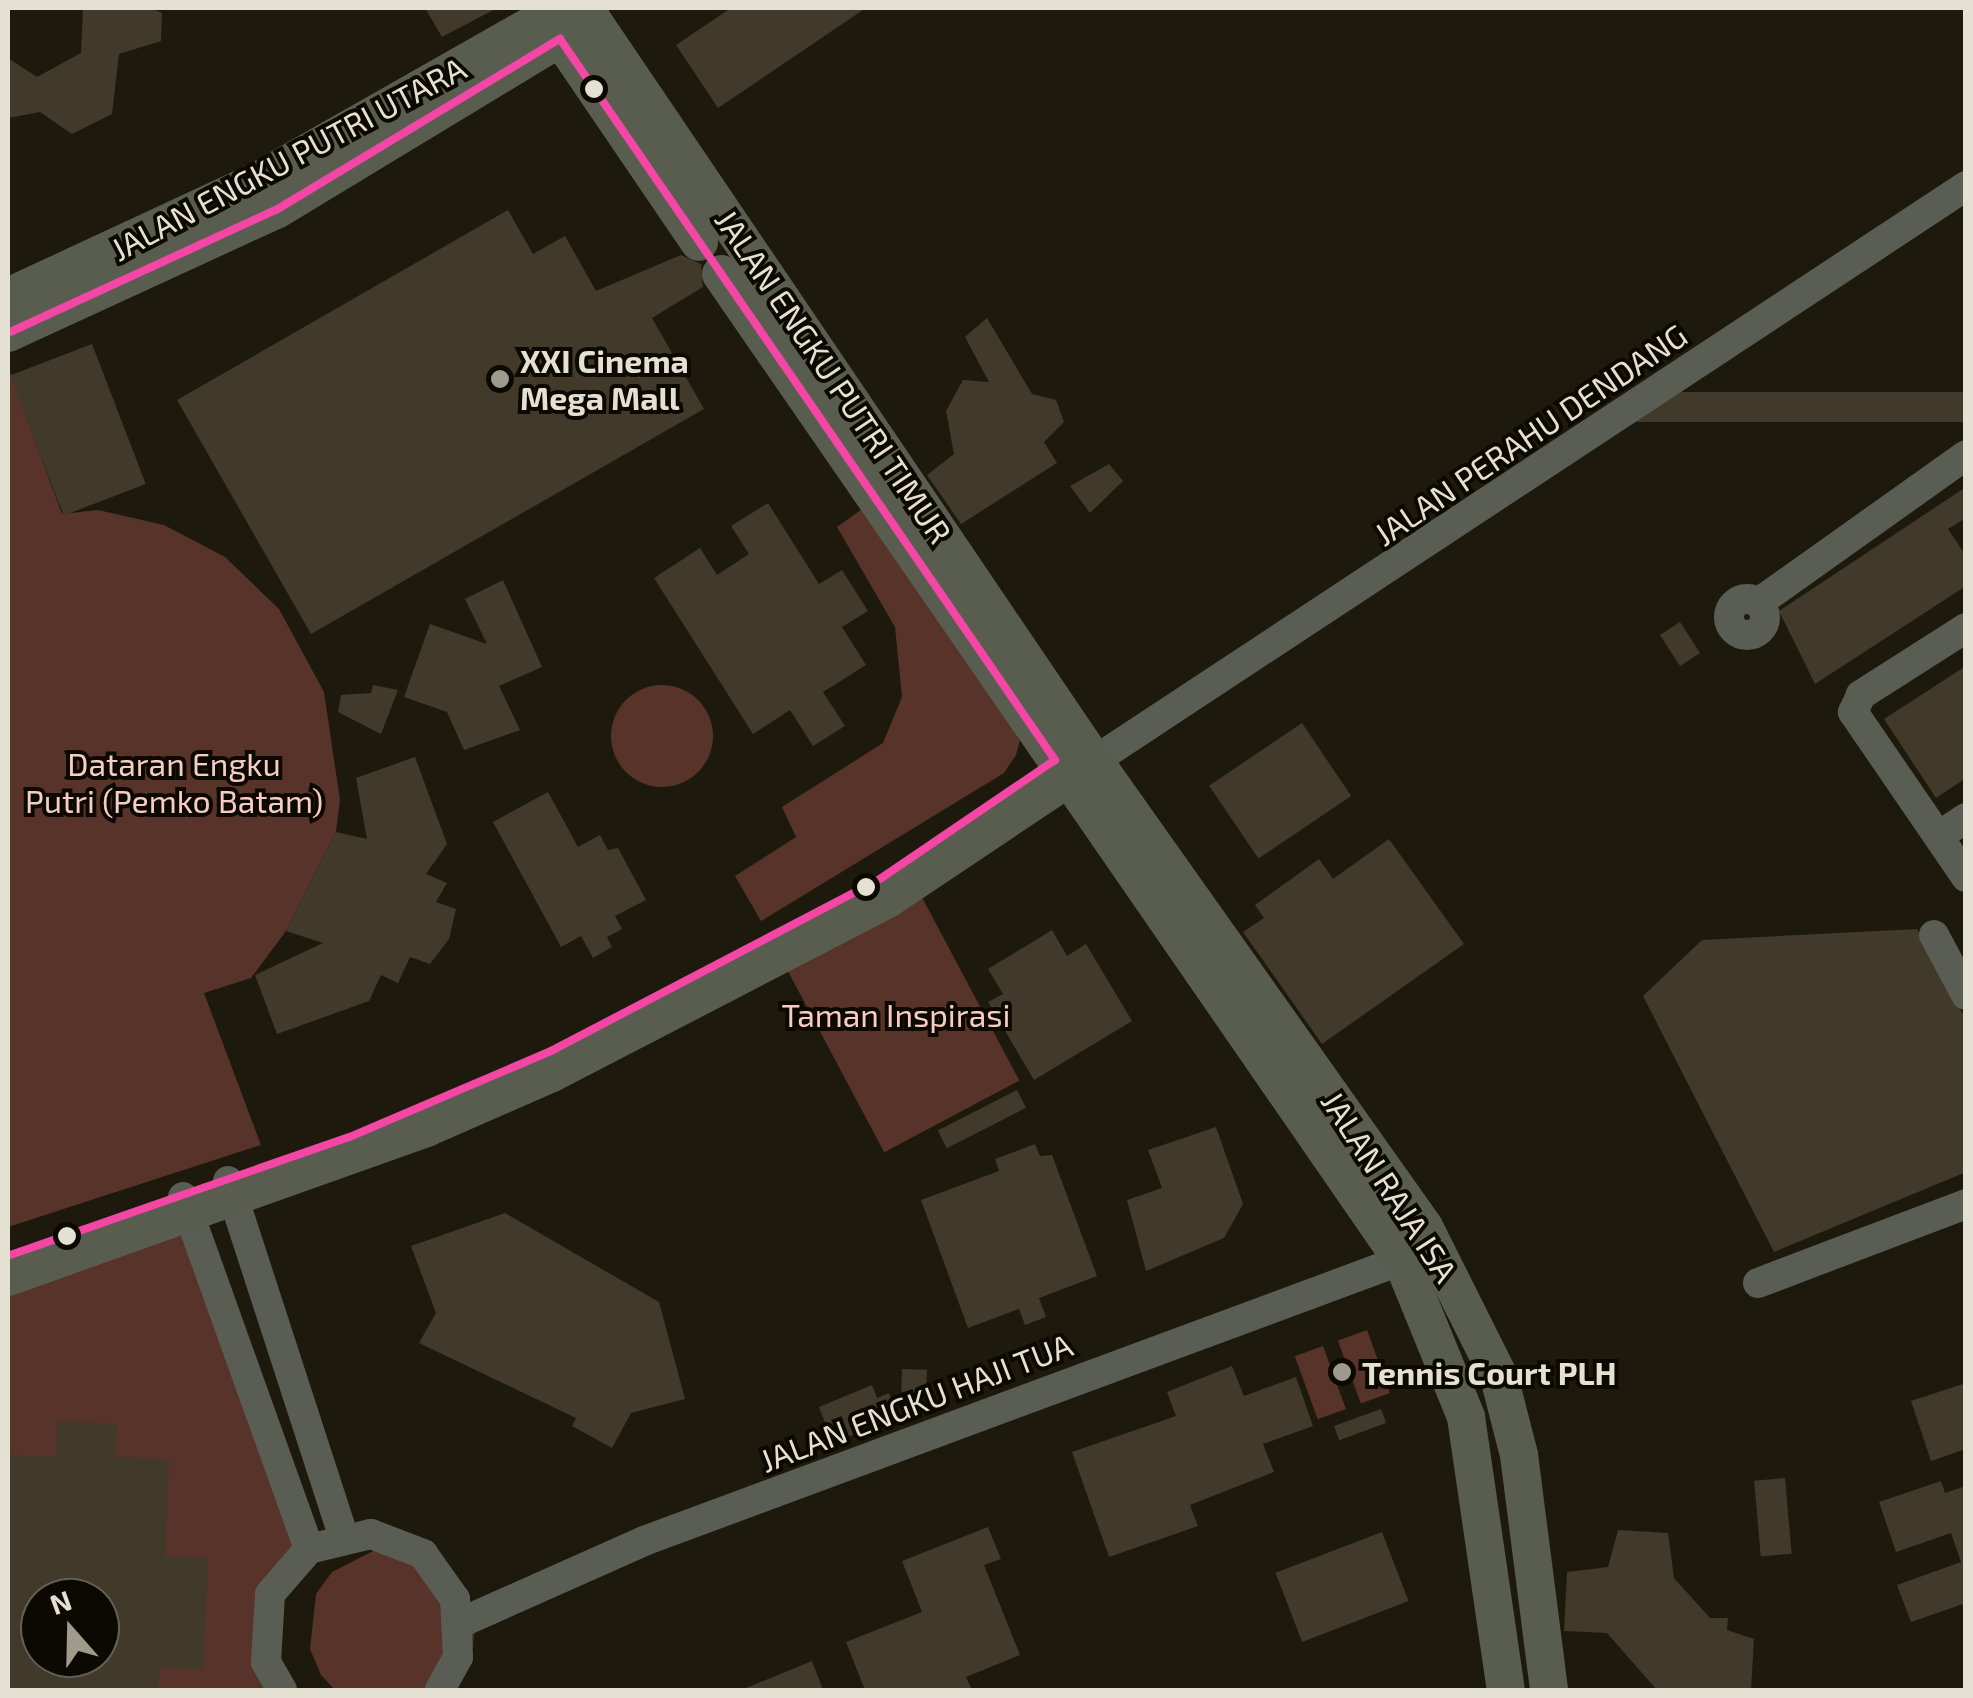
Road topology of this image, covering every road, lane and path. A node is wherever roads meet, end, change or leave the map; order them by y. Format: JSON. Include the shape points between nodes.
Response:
{"nodes":[{"id":1,"x":576,"y":16,"type":"edge"},
{"id":2,"x":1966,"y":186,"type":"edge"},
{"id":3,"x":700,"y":242,"type":"dead end"},
{"id":4,"x":721,"y":274,"type":"dead end"},
{"id":5,"x":8,"y":297,"type":"edge"},
{"id":6,"x":8,"y":333,"type":"edge"},
{"id":7,"x":1966,"y":455,"type":"edge"},
{"id":8,"x":1758,"y":603,"type":"dead end"},
{"id":9,"x":1966,"y":628,"type":"edge"},
{"id":10,"x":1075,"y":761,"type":"junction"},
{"id":11,"x":1966,"y":818,"type":"edge"},
{"id":12,"x":1938,"y":836,"type":"junction"},
{"id":13,"x":1966,"y":877,"type":"edge"},
{"id":14,"x":1934,"y":935,"type":"dead end"},
{"id":15,"x":1966,"y":995,"type":"edge"},
{"id":16,"x":232,"y":1190,"type":"junction"},
{"id":17,"x":1966,"y":1204,"type":"edge"},
{"id":18,"x":186,"y":1205,"type":"junction"},
{"id":19,"x":8,"y":1256,"type":"edge"},
{"id":20,"x":1402,"y":1260,"type":"junction"},
{"id":21,"x":8,"y":1277,"type":"edge"},
{"id":22,"x":1758,"y":1283,"type":"dead end"},
{"id":23,"x":343,"y":1535,"type":"junction"},
{"id":24,"x":309,"y":1549,"type":"junction"},
{"id":25,"x":460,"y":1622,"type":"junction"},
{"id":26,"x":1548,"y":1680,"type":"edge"},
{"id":27,"x":1505,"y":1682,"type":"edge"},
{"id":28,"x":282,"y":1690,"type":"edge"},
{"id":29,"x":440,"y":1690,"type":"edge"}],
"edges":[{"from":1,"to":3,"type":"main road","name":"JALAN ENGKU PUTRI TIMUR"},
{"from":1,"to":5,"type":"main road","name":"JALAN ENGKU PUTRI UTARA","via":[[256,182]]},
{"from":1,"to":6,"type":"main road","name":"JALAN ENGKU PUTRI UTARA","via":[[276,210]]},
{"from":1,"to":10,"type":"main road","name":"JALAN ENGKU PUTRI TIMUR"},
{"from":2,"to":10,"type":"street","name":"JALAN PERAHU DENDANG","via":[[1354,593]]},
{"from":4,"to":10,"type":"main road","name":"JALAN ENGKU PUTRI TIMUR"},
{"from":7,"to":8,"type":"street"},
{"from":9,"to":12,"type":"street","via":[[1861,695],[1853,712]]},
{"from":10,"to":16,"type":"main road","via":[[889,898],[711,994],[444,1120]]},
{"from":10,"to":20,"type":"main road","name":"JALAN RAJA ISA"},
{"from":10,"to":26,"type":"main road","name":"JALAN RAJA ISA","via":[[1424,1227],[1464,1300],[1499,1377],[1519,1454]]},
{"from":11,"to":12,"type":"street"},
{"from":12,"to":13,"type":"street"},
{"from":14,"to":15,"type":"street"},
{"from":16,"to":18,"type":"main road"},
{"from":16,"to":23,"type":"street"},
{"from":17,"to":22,"type":"street"},
{"from":18,"to":19,"type":"main road"},
{"from":18,"to":21,"type":"main road"},
{"from":18,"to":24,"type":"street"},
{"from":20,"to":25,"type":"street","name":"JALAN ENGKU HAJI TUA","via":[[644,1540]]},
{"from":20,"to":27,"type":"main road","name":"JALAN RAJA ISA","via":[[1466,1417]]},
{"from":23,"to":24,"type":"street"},
{"from":23,"to":25,"type":"street","via":[[371,1534],[423,1554],[442,1574]]},
{"from":24,"to":28,"type":"street","via":[[270,1594],[262,1627]]},
{"from":25,"to":29,"type":"street","via":[[458,1657]]},
{"from":26,"to":27,"type":"main road"}]}
